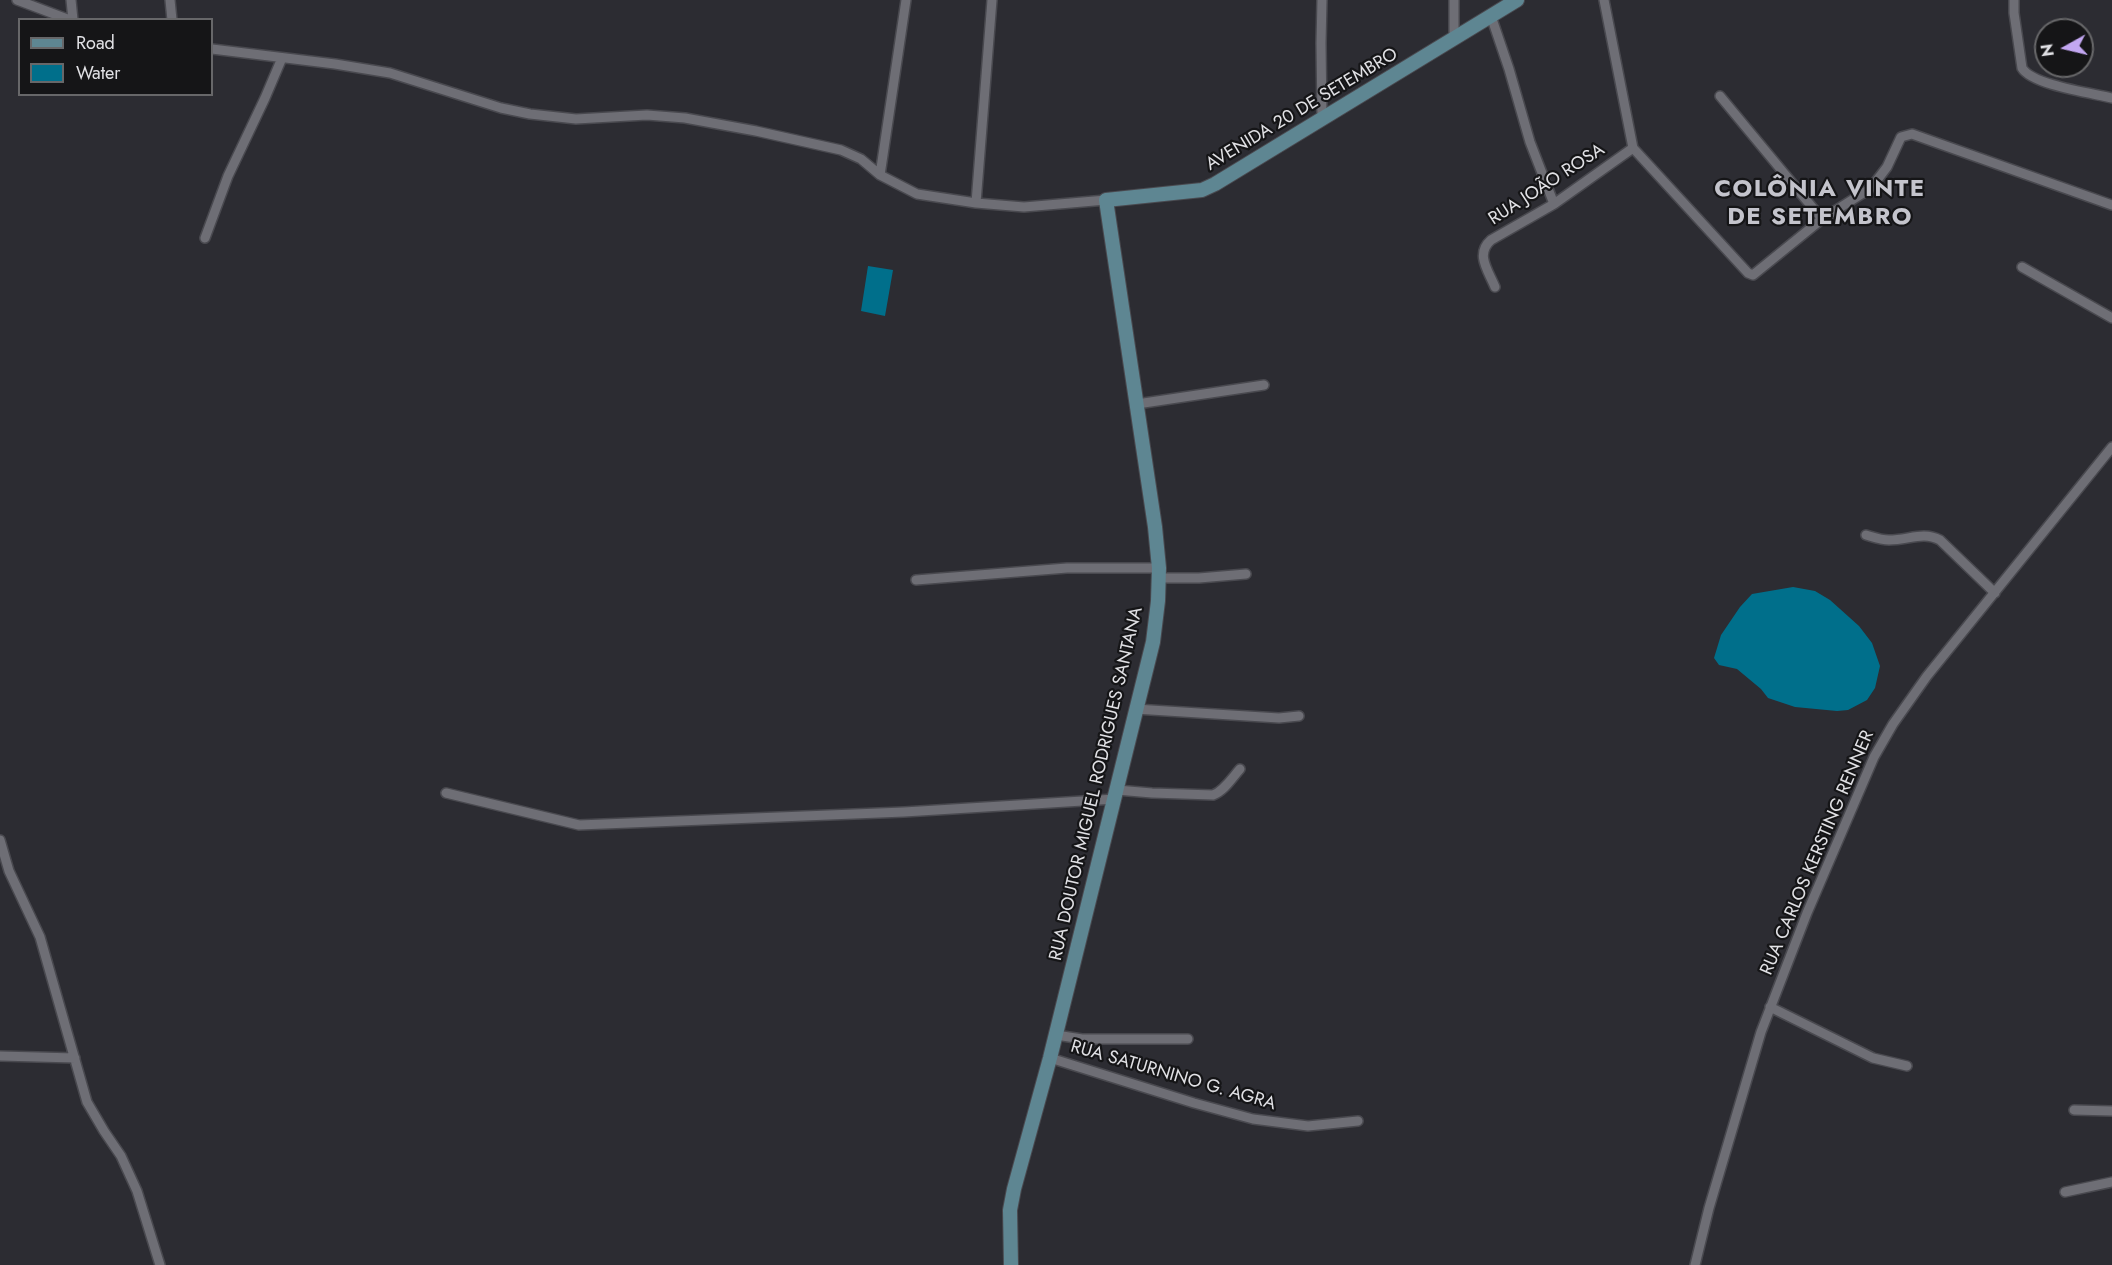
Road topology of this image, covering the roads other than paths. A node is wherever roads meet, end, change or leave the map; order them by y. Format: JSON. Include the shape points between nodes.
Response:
{"nodes":[{"id":1,"x":17,"y":0,"type":"edge"},
{"id":2,"x":71,"y":0,"type":"edge"},
{"id":3,"x":170,"y":0,"type":"edge"},
{"id":4,"x":906,"y":0,"type":"edge"},
{"id":5,"x":992,"y":0,"type":"edge"},
{"id":6,"x":1322,"y":0,"type":"edge"},
{"id":7,"x":1454,"y":0,"type":"edge"},
{"id":8,"x":1517,"y":0,"type":"edge"},
{"id":9,"x":1604,"y":0,"type":"edge"},
{"id":10,"x":2014,"y":0,"type":"edge"},
{"id":11,"x":1491,"y":16,"type":"junction"},
{"id":12,"x":66,"y":18,"type":"edge"},
{"id":13,"x":71,"y":18,"type":"edge"},
{"id":14,"x":172,"y":18,"type":"edge"},
{"id":15,"x":1454,"y":38,"type":"junction"},
{"id":16,"x":213,"y":49,"type":"edge"},
{"id":17,"x":282,"y":58,"type":"junction"},
{"id":18,"x":1720,"y":96,"type":"dead end"},
{"id":19,"x":2112,"y":98,"type":"edge"},
{"id":20,"x":1322,"y":119,"type":"junction"},
{"id":21,"x":1633,"y":148,"type":"junction"},
{"id":22,"x":880,"y":175,"type":"junction"},
{"id":23,"x":1106,"y":200,"type":"junction"},
{"id":24,"x":976,"y":203,"type":"junction"},
{"id":25,"x":1554,"y":204,"type":"junction"},
{"id":26,"x":2112,"y":205,"type":"edge"},
{"id":27,"x":1822,"y":219,"type":"junction"},
{"id":28,"x":205,"y":238,"type":"dead end"},
{"id":29,"x":2022,"y":267,"type":"dead end"},
{"id":30,"x":1495,"y":287,"type":"dead end"},
{"id":31,"x":2112,"y":318,"type":"edge"},
{"id":32,"x":1264,"y":385,"type":"dead end"},
{"id":33,"x":1137,"y":404,"type":"junction"},
{"id":34,"x":2112,"y":447,"type":"edge"},
{"id":35,"x":1866,"y":535,"type":"dead end"},
{"id":36,"x":1159,"y":573,"type":"junction"},
{"id":37,"x":1246,"y":574,"type":"dead end"},
{"id":38,"x":916,"y":580,"type":"dead end"},
{"id":39,"x":1995,"y":592,"type":"junction"},
{"id":40,"x":1135,"y":709,"type":"junction"},
{"id":41,"x":1299,"y":716,"type":"dead end"},
{"id":42,"x":1240,"y":769,"type":"dead end"},
{"id":43,"x":446,"y":793,"type":"dead end"},
{"id":44,"x":1116,"y":794,"type":"junction"},
{"id":45,"x":0,"y":840,"type":"edge"},
{"id":46,"x":1770,"y":1007,"type":"junction"},
{"id":47,"x":1056,"y":1035,"type":"junction"},
{"id":48,"x":1188,"y":1039,"type":"dead end"},
{"id":49,"x":0,"y":1056,"type":"edge"},
{"id":50,"x":75,"y":1058,"type":"junction"},
{"id":51,"x":1050,"y":1058,"type":"junction"},
{"id":52,"x":1907,"y":1066,"type":"dead end"},
{"id":53,"x":2074,"y":1110,"type":"dead end"},
{"id":54,"x":2112,"y":1111,"type":"edge"},
{"id":55,"x":1358,"y":1121,"type":"dead end"},
{"id":56,"x":2112,"y":1182,"type":"edge"},
{"id":57,"x":2065,"y":1192,"type":"dead end"},
{"id":58,"x":160,"y":1265,"type":"edge"},
{"id":59,"x":1011,"y":1265,"type":"edge"},
{"id":60,"x":1695,"y":1265,"type":"edge"}],
"edges":[{"from":1,"to":12,"type":"street"},
{"from":2,"to":13,"type":"street"},
{"from":3,"to":14,"type":"street"},
{"from":4,"to":22,"type":"street"},
{"from":5,"to":24,"type":"street"},
{"from":6,"to":20,"type":"street"},
{"from":7,"to":15,"type":"street"},
{"from":8,"to":11,"type":"street","name":"AVENIDA 20 DE SETEMBRO"},
{"from":9,"to":21,"type":"street"},
{"from":10,"to":19,"type":"street","via":[[2026,74],[2042,82]]},
{"from":11,"to":15,"type":"street","name":"AVENIDA 20 DE SETEMBRO"},
{"from":11,"to":25,"type":"street","via":[[1530,142]]},
{"from":15,"to":20,"type":"street","name":"AVENIDA 20 DE SETEMBRO"},
{"from":16,"to":17,"type":"street","name":"AVENIDA 20 DE SETEMBRO"},
{"from":17,"to":22,"type":"street","name":"AVENIDA 20 DE SETEMBRO","via":[[390,73],[530,114],[576,119],[670,116],[709,121],[841,150],[861,159]]},
{"from":17,"to":28,"type":"street","via":[[228,176]]},
{"from":18,"to":27,"type":"street"},
{"from":20,"to":23,"type":"street","name":"AVENIDA 20 DE SETEMBRO","via":[[1202,190]]},
{"from":21,"to":25,"type":"street","name":"RUA JOÃO ROSA"},
{"from":21,"to":27,"type":"street","via":[[1753,275]]},
{"from":22,"to":24,"type":"street","name":"AVENIDA 20 DE SETEMBRO","via":[[917,194]]},
{"from":23,"to":24,"type":"street","name":"AVENIDA 20 DE SETEMBRO","via":[[1024,207]]},
{"from":23,"to":33,"type":"street","name":"RUA DOUTOR MIGUEL RODRIGUES SANTANA"},
{"from":25,"to":30,"type":"street","name":"RUA JOÃO ROSA","via":[[1484,246],[1484,261]]},
{"from":26,"to":27,"type":"street","via":[[1912,134],[1901,137],[1887,167],[1871,188]]},
{"from":29,"to":31,"type":"street"},
{"from":32,"to":33,"type":"street"},
{"from":33,"to":36,"type":"street","name":"RUA DOUTOR MIGUEL RODRIGUES SANTANA"},
{"from":34,"to":39,"type":"street","name":"RUA CARLOS KERSTING RENNER"},
{"from":35,"to":39,"type":"street","via":[[1887,540],[1931,536]]},
{"from":36,"to":37,"type":"street","via":[[1199,578]]},
{"from":36,"to":38,"type":"street","via":[[1067,568]]},
{"from":36,"to":40,"type":"street","name":"RUA DOUTOR MIGUEL RODRIGUES SANTANA","via":[[1153,642]]},
{"from":39,"to":46,"type":"street","name":"RUA CARLOS KERSTING RENNER","via":[[1926,676],[1874,757]]},
{"from":40,"to":41,"type":"street"},
{"from":40,"to":44,"type":"street","name":"RUA DOUTOR MIGUEL RODRIGUES SANTANA"},
{"from":42,"to":44,"type":"street","via":[[1213,795]]},
{"from":43,"to":44,"type":"street","via":[[579,825],[893,813]]},
{"from":44,"to":47,"type":"street","name":"RUA DOUTOR MIGUEL RODRIGUES SANTANA"},
{"from":45,"to":50,"type":"street","via":[[9,871],[40,937]]},
{"from":46,"to":52,"type":"street","via":[[1873,1058]]},
{"from":46,"to":60,"type":"street","name":"RUA CARLOS KERSTING RENNER"},
{"from":47,"to":48,"type":"street","via":[[1082,1039]]},
{"from":47,"to":51,"type":"street","name":"RUA DOUTOR MIGUEL RODRIGUES SANTANA"},
{"from":49,"to":50,"type":"street"},
{"from":50,"to":58,"type":"street","via":[[87,1102],[121,1156],[137,1191]]},
{"from":51,"to":55,"type":"street","name":"RUA SATURNINO G. AGRA","via":[[1253,1119],[1308,1126]]},
{"from":51,"to":59,"type":"street","name":"RUA DOUTOR MIGUEL RODRIGUES SANTANA","via":[[1010,1210]]},
{"from":53,"to":54,"type":"street"},
{"from":56,"to":57,"type":"street"}]}
